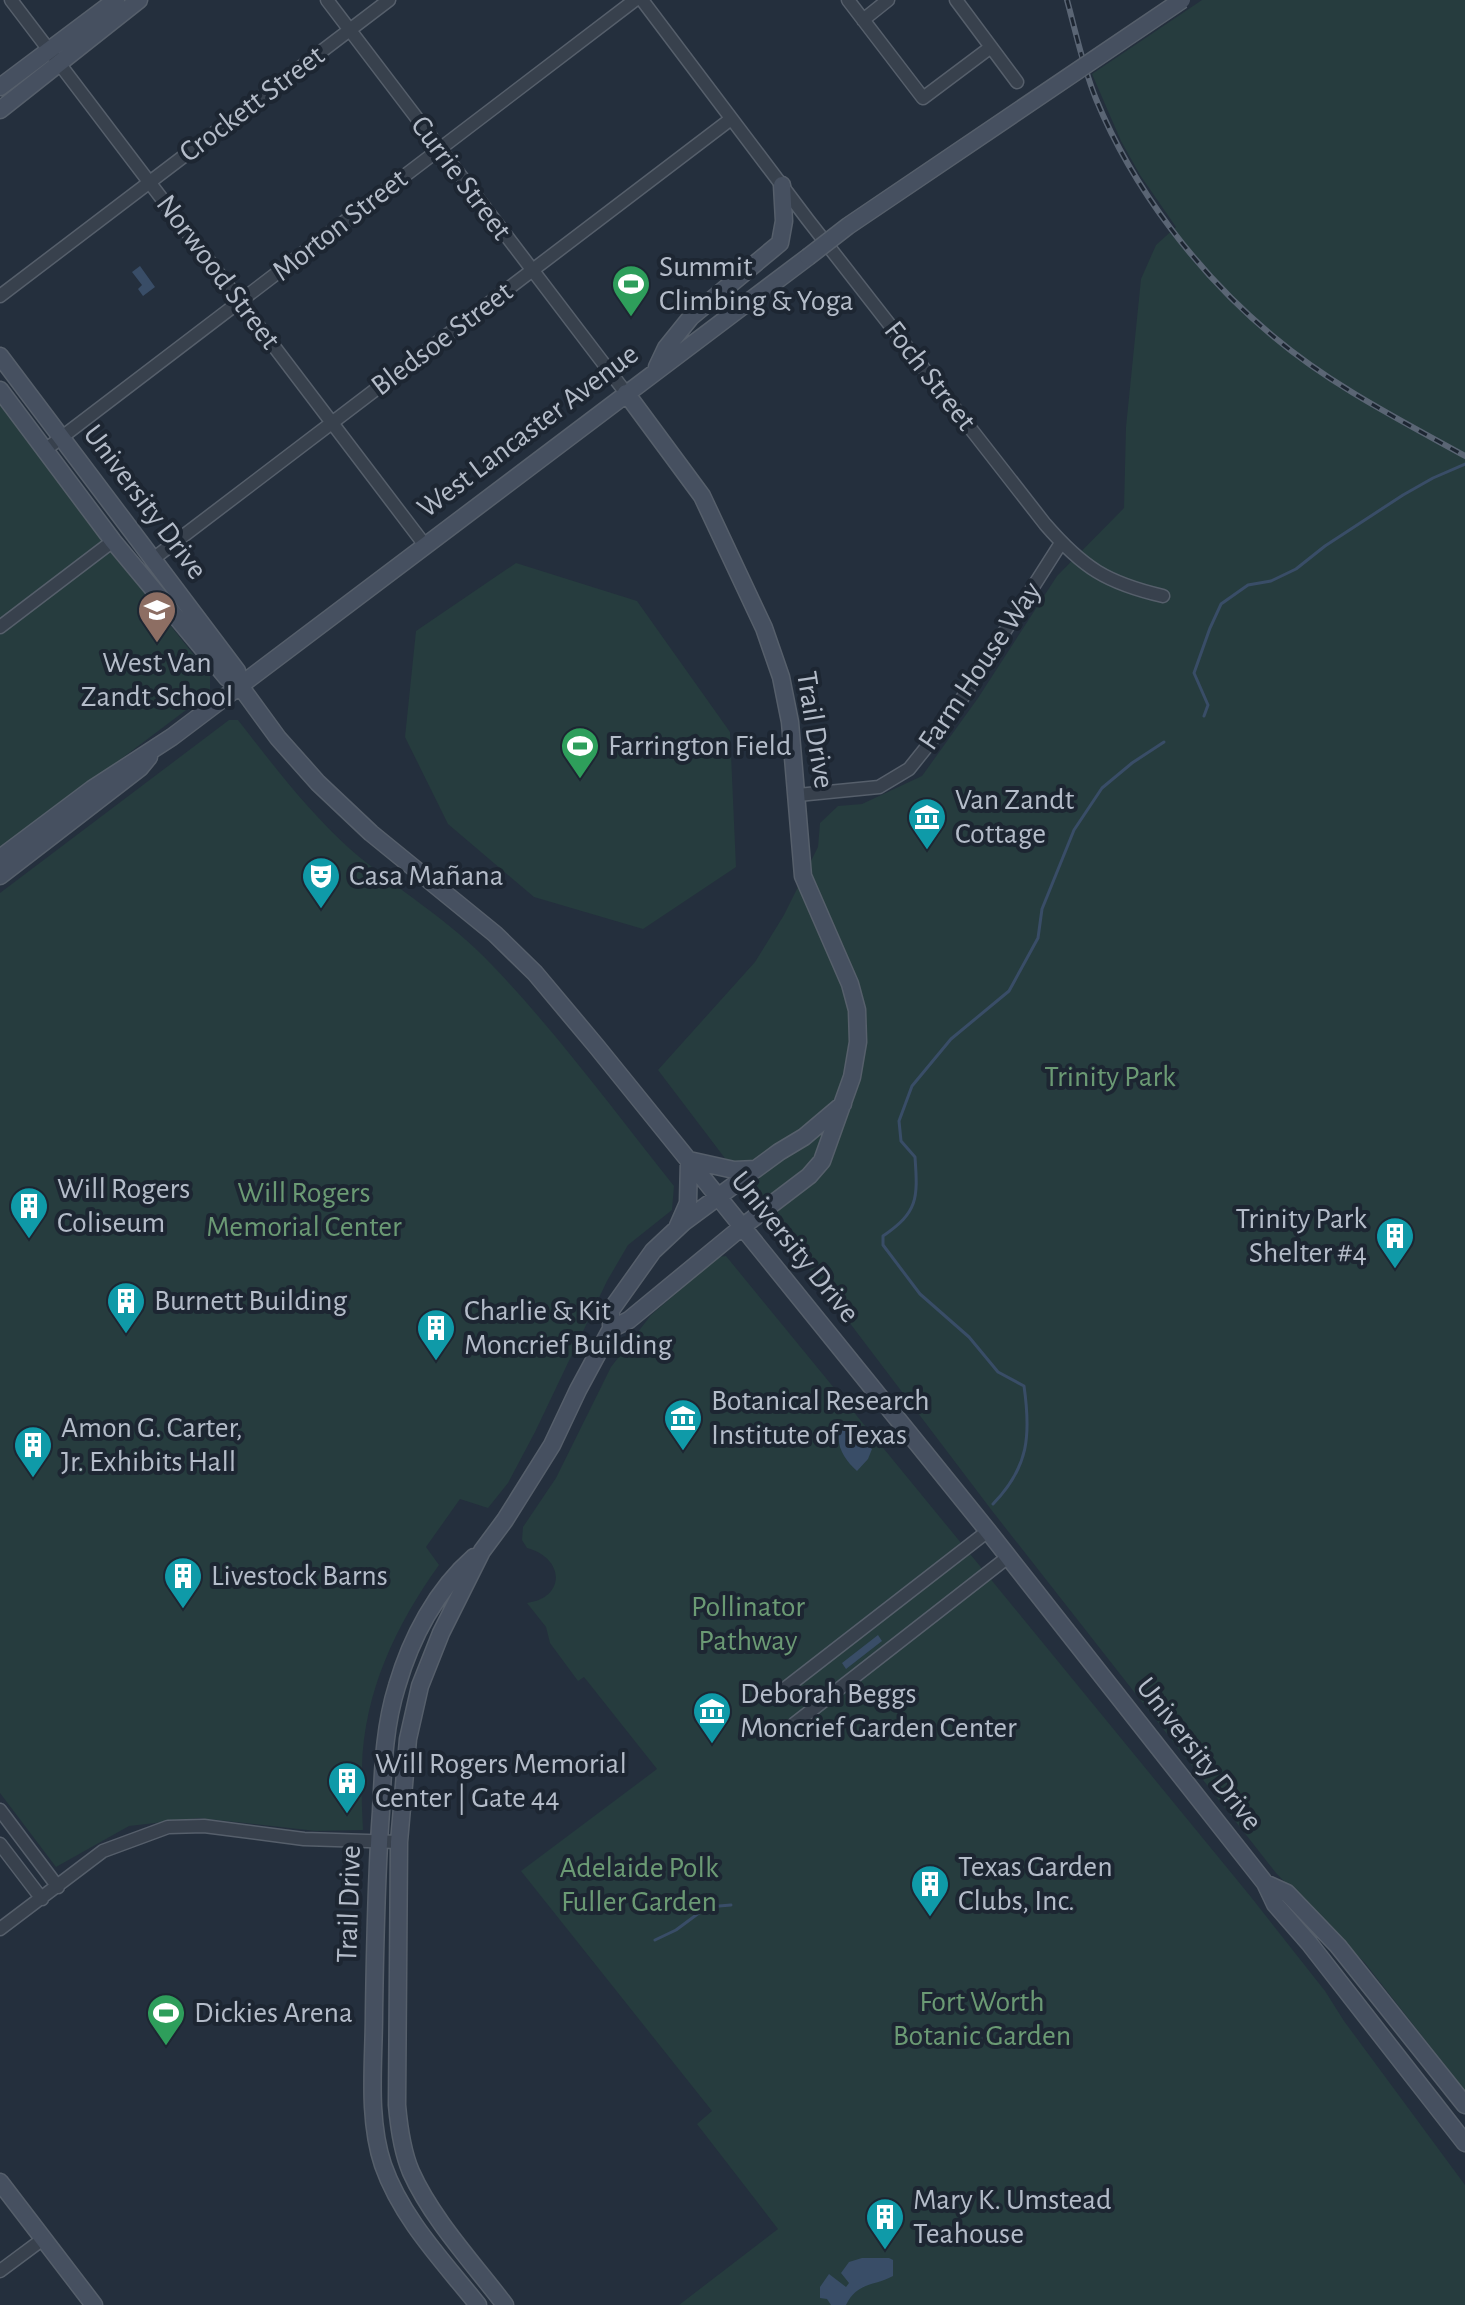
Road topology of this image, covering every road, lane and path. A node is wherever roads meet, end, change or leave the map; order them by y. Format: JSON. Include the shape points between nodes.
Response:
{"nodes":[{"id":1,"x":11,"y":0,"type":"edge"},
{"id":2,"x":116,"y":0,"type":"edge"},
{"id":3,"x":139,"y":0,"type":"edge"},
{"id":4,"x":327,"y":0,"type":"edge"},
{"id":5,"x":389,"y":0,"type":"edge"},
{"id":6,"x":635,"y":0,"type":"edge"},
{"id":7,"x":642,"y":0,"type":"edge"},
{"id":8,"x":848,"y":0,"type":"edge"},
{"id":9,"x":888,"y":0,"type":"edge"},
{"id":10,"x":956,"y":0,"type":"edge"},
{"id":11,"x":1182,"y":0,"type":"edge"},
{"id":12,"x":863,"y":20,"type":"junction"},
{"id":13,"x":349,"y":30,"type":"junction"},
{"id":14,"x":991,"y":47,"type":"junction"},
{"id":15,"x":55,"y":57,"type":"junction"},
{"id":16,"x":1017,"y":82,"type":"dead end"},
{"id":17,"x":1,"y":86,"type":"edge"},
{"id":18,"x":0,"y":110,"type":"edge"},
{"id":19,"x":731,"y":119,"type":"junction"},
{"id":20,"x":439,"y":149,"type":"junction"},
{"id":21,"x":150,"y":182,"type":"junction"},
{"id":22,"x":782,"y":185,"type":"junction"},
{"id":23,"x":531,"y":271,"type":"junction"},
{"id":24,"x":0,"y":296,"type":"edge"},
{"id":25,"x":240,"y":302,"type":"junction"},
{"id":26,"x":0,"y":356,"type":"edge"},
{"id":27,"x":654,"y":372,"type":"junction"},
{"id":28,"x":0,"y":390,"type":"edge"},
{"id":29,"x":626,"y":393,"type":"junction"},
{"id":30,"x":332,"y":422,"type":"junction"},
{"id":31,"x":61,"y":438,"type":"junction"},
{"id":32,"x":45,"y":450,"type":"junction"},
{"id":33,"x":113,"y":541,"type":"junction"},
{"id":34,"x":1061,"y":543,"type":"junction"},
{"id":35,"x":424,"y":544,"type":"junction"},
{"id":36,"x":153,"y":559,"type":"junction"},
{"id":37,"x":1163,"y":596,"type":"dead end"},
{"id":38,"x":0,"y":627,"type":"edge"},
{"id":39,"x":240,"y":686,"type":"junction"},
{"id":40,"x":151,"y":752,"type":"junction"},
{"id":41,"x":798,"y":795,"type":"junction"},
{"id":42,"x":0,"y":858,"type":"edge"},
{"id":43,"x":0,"y":876,"type":"edge"},
{"id":44,"x":843,"y":1104,"type":"junction"},
{"id":45,"x":689,"y":1160,"type":"junction"},
{"id":46,"x":756,"y":1169,"type":"junction"},
{"id":47,"x":718,"y":1198,"type":"junction"},
{"id":48,"x":742,"y":1227,"type":"junction"},
{"id":49,"x":676,"y":1229,"type":"junction"},
{"id":50,"x":611,"y":1329,"type":"junction"},
{"id":51,"x":988,"y":1531,"type":"junction"},
{"id":52,"x":488,"y":1556,"type":"junction"},
{"id":53,"x":1008,"y":1557,"type":"junction"},
{"id":54,"x":774,"y":1697,"type":"dead end"},
{"id":55,"x":794,"y":1724,"type":"dead end"},
{"id":56,"x":0,"y":1810,"type":"edge"},
{"id":57,"x":379,"y":1841,"type":"junction"},
{"id":58,"x":399,"y":1842,"type":"junction"},
{"id":59,"x":0,"y":1844,"type":"edge"},
{"id":60,"x":1265,"y":1883,"type":"junction"},
{"id":61,"x":58,"y":1887,"type":"junction"},
{"id":62,"x":42,"y":1899,"type":"junction"},
{"id":63,"x":0,"y":1929,"type":"edge"},
{"id":64,"x":1367,"y":1981,"type":"junction"},
{"id":65,"x":1349,"y":1994,"type":"junction"},
{"id":66,"x":1465,"y":2105,"type":"edge"},
{"id":67,"x":1465,"y":2143,"type":"edge"},
{"id":68,"x":0,"y":2182,"type":"edge"},
{"id":69,"x":442,"y":2222,"type":"junction"},
{"id":70,"x":424,"y":2237,"type":"junction"},
{"id":71,"x":43,"y":2239,"type":"junction"},
{"id":72,"x":0,"y":2271,"type":"edge"},
{"id":73,"x":94,"y":2305,"type":"edge"},
{"id":74,"x":478,"y":2305,"type":"edge"},
{"id":75,"x":505,"y":2305,"type":"edge"}],
"edges":[{"from":1,"to":15,"type":"street","name":"Norwood Street"},
{"from":2,"to":15,"type":"main road"},
{"from":3,"to":15,"type":"main road"},
{"from":4,"to":13,"type":"street","name":"Currie Street"},
{"from":5,"to":13,"type":"street","name":"Crockett Street"},
{"from":6,"to":20,"type":"street","name":"Morton Street"},
{"from":7,"to":19,"type":"street","name":"Foch Street"},
{"from":8,"to":12,"type":"street"},
{"from":9,"to":12,"type":"street"},
{"from":10,"to":14,"type":"street"},
{"from":11,"to":27,"type":"main road","name":"West Lancaster Avenue","bridge":true,"via":[[848,226]]},
{"from":12,"to":14,"type":"street","via":[[923,98]]},
{"from":13,"to":20,"type":"street","name":"Currie Street"},
{"from":13,"to":21,"type":"street","name":"Crockett Street"},
{"from":14,"to":16,"type":"street"},
{"from":15,"to":17,"type":"main road"},
{"from":15,"to":18,"type":"main road"},
{"from":15,"to":21,"type":"street","name":"Norwood Street"},
{"from":19,"to":22,"type":"street","name":"Foch Street"},
{"from":19,"to":23,"type":"street","name":"Bledsoe Street"},
{"from":20,"to":23,"type":"street","name":"Currie Street"},
{"from":20,"to":25,"type":"street","name":"Morton Street"},
{"from":21,"to":24,"type":"street","name":"Crockett Street"},
{"from":21,"to":25,"type":"street","name":"Norwood Street"},
{"from":22,"to":27,"type":"main road","via":[[780,243],[691,317]]},
{"from":22,"to":34,"type":"street","name":"Foch Street"},
{"from":23,"to":29,"type":"street","name":"Currie Street"},
{"from":23,"to":30,"type":"street","name":"Bledsoe Street"},
{"from":25,"to":30,"type":"street","name":"Norwood Street"},
{"from":25,"to":31,"type":"street","name":"Morton Street"},
{"from":26,"to":31,"type":"main road","name":"University Drive"},
{"from":27,"to":29,"type":"main road","name":"West Lancaster Avenue"},
{"from":28,"to":32,"type":"main road","name":"University Drive"},
{"from":29,"to":35,"type":"main road","name":"West Lancaster Avenue"},
{"from":29,"to":41,"type":"main road","name":"Trail Drive","via":[[702,496],[764,628],[781,677]]},
{"from":30,"to":35,"type":"street","name":"Norwood Street"},
{"from":30,"to":36,"type":"street","name":"Bledsoe Street"},
{"from":31,"to":32,"type":"street","name":"Morton Street"},
{"from":31,"to":36,"type":"main road","name":"University Drive"},
{"from":32,"to":33,"type":"main road","name":"University Drive"},
{"from":33,"to":36,"type":"main road"},
{"from":33,"to":38,"type":"street"},
{"from":33,"to":39,"type":"main road","name":"University Drive","via":[[227,678]]},
{"from":34,"to":37,"type":"street","name":"Foch Street","via":[[1114,582]]},
{"from":34,"to":41,"type":"street","name":"Farm House Way","via":[[949,719],[909,769],[879,787]]},
{"from":35,"to":39,"type":"main road","name":"West Lancaster Avenue"},
{"from":36,"to":39,"type":"main road","name":"University Drive","via":[[237,671]]},
{"from":39,"to":40,"type":"main road","name":"West Lancaster Avenue"},
{"from":39,"to":45,"type":"main road","name":"University Drive","via":[[278,738],[335,799],[535,973]]},
{"from":40,"to":42,"type":"main road","name":"West Lancaster Avenue"},
{"from":40,"to":43,"type":"main road","name":"West Lancaster Avenue","via":[[140,768]]},
{"from":41,"to":44,"type":"main road","name":"Trail Drive","via":[[803,876],[857,1010],[858,1042]]},
{"from":44,"to":46,"type":"main road","name":"Trail Drive"},
{"from":44,"to":48,"type":"main road","name":"Trail Drive","via":[[822,1161]]},
{"from":45,"to":46,"type":"main road"},
{"from":45,"to":47,"type":"main road","name":"University Drive"},
{"from":45,"to":49,"type":"main road","via":[[688,1203]]},
{"from":46,"to":47,"type":"main road","name":"Trail Drive"},
{"from":47,"to":48,"type":"main road","name":"University Drive"},
{"from":47,"to":49,"type":"main road","name":"Trail Drive"},
{"from":48,"to":50,"type":"main road","name":"Trail Drive"},
{"from":48,"to":51,"type":"main road","name":"University Drive"},
{"from":49,"to":50,"type":"main road","name":"Trail Drive","via":[[653,1251],[611,1310]]},
{"from":50,"to":52,"type":"main road","name":"Trail Drive"},
{"from":51,"to":53,"type":"main road","name":"University Drive"},
{"from":51,"to":54,"type":"street"},
{"from":52,"to":57,"type":"main road","name":"Trail Drive","via":[[471,1559],[450,1583],[428,1613],[406,1660],[385,1744]]},
{"from":52,"to":58,"type":"main road","name":"Trail Drive","via":[[441,1633],[420,1686],[408,1739]]},
{"from":53,"to":55,"type":"street"},
{"from":53,"to":60,"type":"main road","name":"University Drive"},
{"from":56,"to":61,"type":"street"},
{"from":57,"to":58,"type":"street"},
{"from":57,"to":61,"type":"street","via":[[168,1827],[103,1851]]},
{"from":57,"to":70,"type":"main road","name":"Trail Drive","via":[[375,2125],[383,2164],[408,2217]]},
{"from":58,"to":69,"type":"main road","name":"Trail Drive","via":[[400,2139],[417,2184]]},
{"from":59,"to":62,"type":"street"},
{"from":60,"to":64,"type":"main road","name":"University Drive","via":[[1287,1893]]},
{"from":60,"to":65,"type":"main road","name":"University Drive","via":[[1275,1904]]},
{"from":61,"to":62,"type":"street"},
{"from":62,"to":63,"type":"street"},
{"from":64,"to":65,"type":"street"},
{"from":64,"to":66,"type":"main road","name":"University Drive"},
{"from":65,"to":67,"type":"main road","name":"University Drive"},
{"from":68,"to":71,"type":"main road"},
{"from":69,"to":70,"type":"main road"},
{"from":69,"to":75,"type":"main road","name":"Trail Drive"},
{"from":70,"to":74,"type":"main road","name":"Trail Drive"},
{"from":71,"to":72,"type":"street"},
{"from":71,"to":73,"type":"main road"}]}
